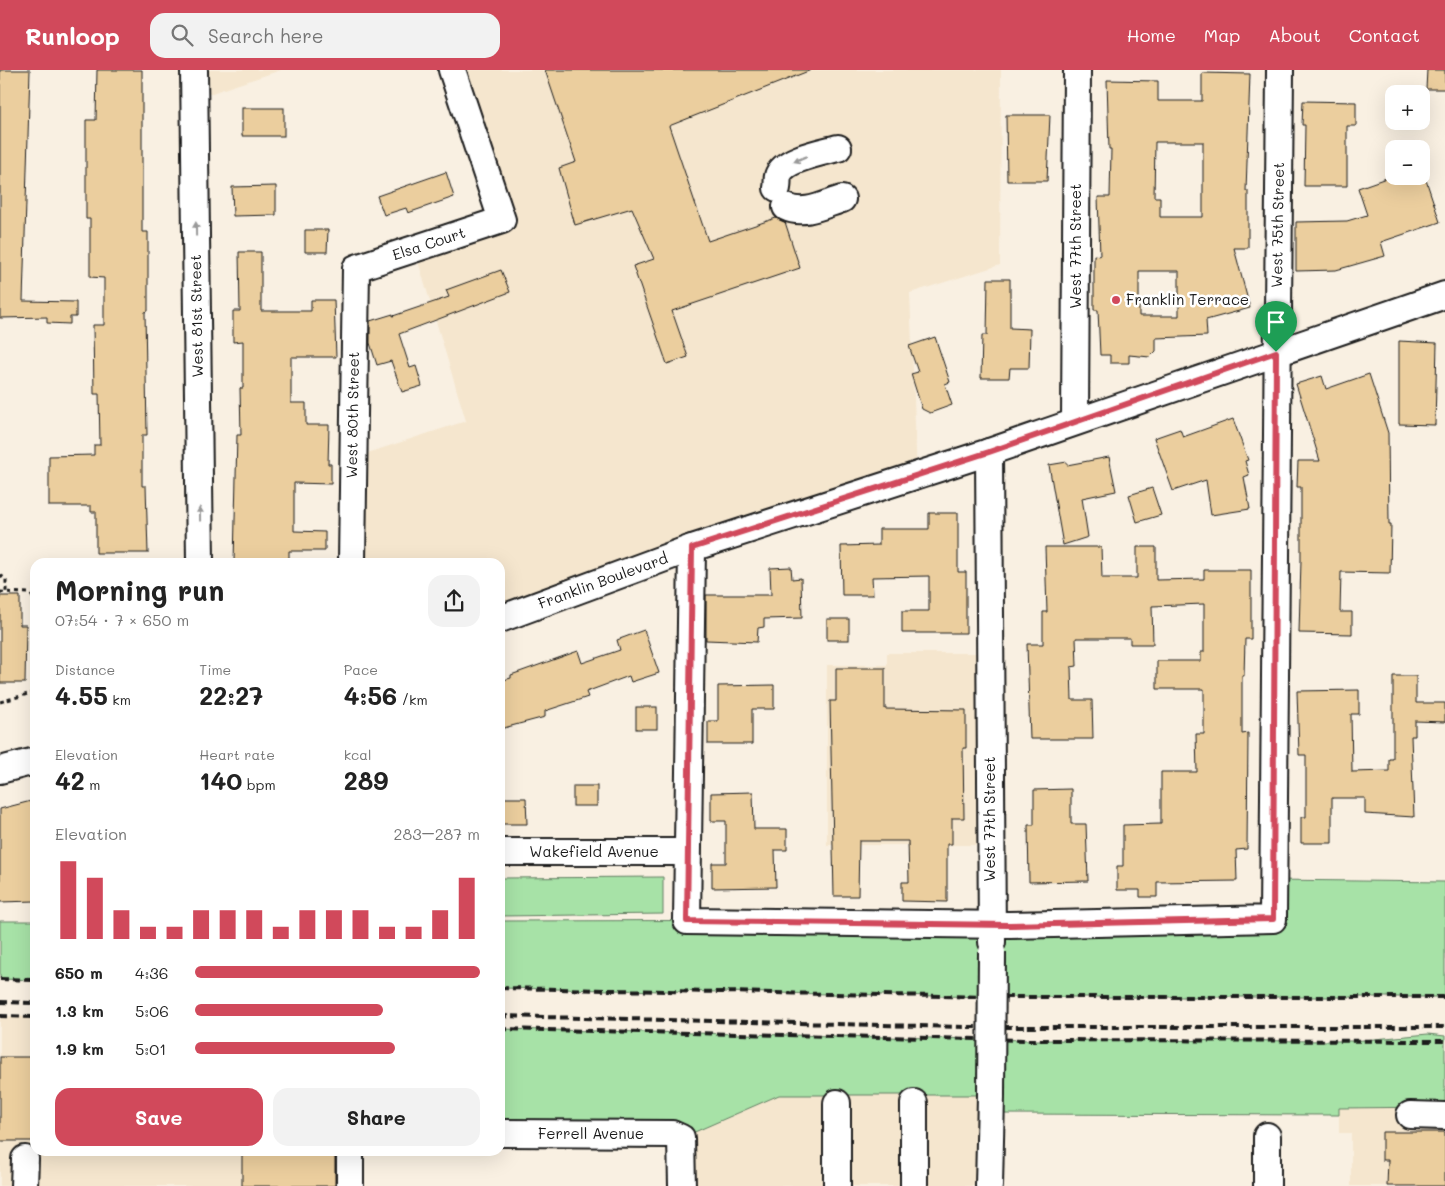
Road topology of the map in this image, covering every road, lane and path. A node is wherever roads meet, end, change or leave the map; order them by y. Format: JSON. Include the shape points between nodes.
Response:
{"nodes":[{"id":1,"x":194,"y":70,"type":"edge"},
{"id":2,"x":452,"y":70,"type":"edge"},
{"id":3,"x":1077,"y":70,"type":"edge"},
{"id":4,"x":1280,"y":70,"type":"edge"},
{"id":5,"x":838,"y":148,"type":"dead end"},
{"id":6,"x":842,"y":199,"type":"dead end"},
{"id":7,"x":356,"y":268,"type":"joint"},
{"id":8,"x":1445,"y":295,"type":"edge"},
{"id":9,"x":1276,"y":352,"type":"junction"},
{"id":10,"x":1075,"y":421,"type":"junction"},
{"id":11,"x":989,"y":452,"type":"junction"},
{"id":12,"x":692,"y":548,"type":"junction"},
{"id":13,"x":200,"y":558,"type":"edge"},
{"id":14,"x":352,"y":558,"type":"edge"},
{"id":15,"x":0,"y":575,"type":"edge"},
{"id":16,"x":0,"y":592,"type":"edge"},
{"id":17,"x":6,"y":592,"type":"junction"},
{"id":18,"x":30,"y":593,"type":"edge"},
{"id":19,"x":505,"y":617,"type":"edge"},
{"id":20,"x":30,"y":693,"type":"edge"},
{"id":21,"x":0,"y":702,"type":"edge"},
{"id":22,"x":30,"y":762,"type":"edge"},
{"id":23,"x":0,"y":770,"type":"edge"},
{"id":24,"x":505,"y":852,"type":"edge"},
{"id":25,"x":687,"y":852,"type":"junction"},
{"id":26,"x":991,"y":925,"type":"junction"},
{"id":27,"x":837,"y":1103,"type":"dead end"},
{"id":28,"x":914,"y":1103,"type":"dead end"},
{"id":29,"x":1410,"y":1115,"type":"dead end"},
{"id":30,"x":1445,"y":1116,"type":"edge"},
{"id":31,"x":505,"y":1134,"type":"edge"},
{"id":32,"x":1267,"y":1136,"type":"dead end"},
{"id":33,"x":350,"y":1156,"type":"edge"},
{"id":34,"x":25,"y":1159,"type":"dead end"},
{"id":35,"x":24,"y":1186,"type":"edge"},
{"id":36,"x":350,"y":1186,"type":"edge"},
{"id":37,"x":682,"y":1186,"type":"edge"},
{"id":38,"x":837,"y":1186,"type":"edge"},
{"id":39,"x":914,"y":1186,"type":"edge"},
{"id":40,"x":989,"y":1186,"type":"edge"},
{"id":41,"x":1267,"y":1186,"type":"edge"}],
"edges":[{"from":13,"to":1,"type":"street","name":"West 81st Street","one_way":true},
{"from":2,"to":7,"type":"street","name":"Elsa Court","via":[[502,220]]},
{"from":3,"to":10,"type":"street","name":"West 77th Street"},
{"from":4,"to":9,"type":"street","name":"West 75th Street"},
{"from":5,"to":6,"type":"street","one_way":true,"via":[[801,158],[778,175],[782,197],[806,211]]},
{"from":7,"to":14,"type":"street","name":"West 80th Street"},
{"from":8,"to":9,"type":"street","name":"Franklin Boulevard"},
{"from":9,"to":10,"type":"street","name":"Franklin Boulevard"},
{"from":9,"to":26,"type":"street","name":"West 75th Street","via":[[1273,919]]},
{"from":10,"to":11,"type":"street","name":"Franklin Boulevard"},
{"from":11,"to":12,"type":"street","name":"Franklin Boulevard"},
{"from":11,"to":26,"type":"street","name":"West 77th Street"},
{"from":12,"to":19,"type":"street","name":"Franklin Boulevard"},
{"from":12,"to":25,"type":"street"},
{"from":15,"to":17,"type":"path","via":[[6,579]]},
{"from":16,"to":17,"type":"path"},
{"from":17,"to":18,"type":"path"},
{"from":20,"to":21,"type":"path"},
{"from":22,"to":23,"type":"street"},
{"from":24,"to":25,"type":"street","name":"Wakefield Avenue"},
{"from":25,"to":26,"type":"street","via":[[687,921]]},
{"from":26,"to":40,"type":"street","name":"West 77th Street","bridge":true},
{"from":27,"to":38,"type":"street"},
{"from":28,"to":39,"type":"street"},
{"from":29,"to":30,"type":"street"},
{"from":31,"to":37,"type":"street","name":"Ferrell Avenue","via":[[672,1134],[681,1138]]},
{"from":32,"to":41,"type":"street"},
{"from":33,"to":36,"type":"street"},
{"from":34,"to":35,"type":"street"}]}
